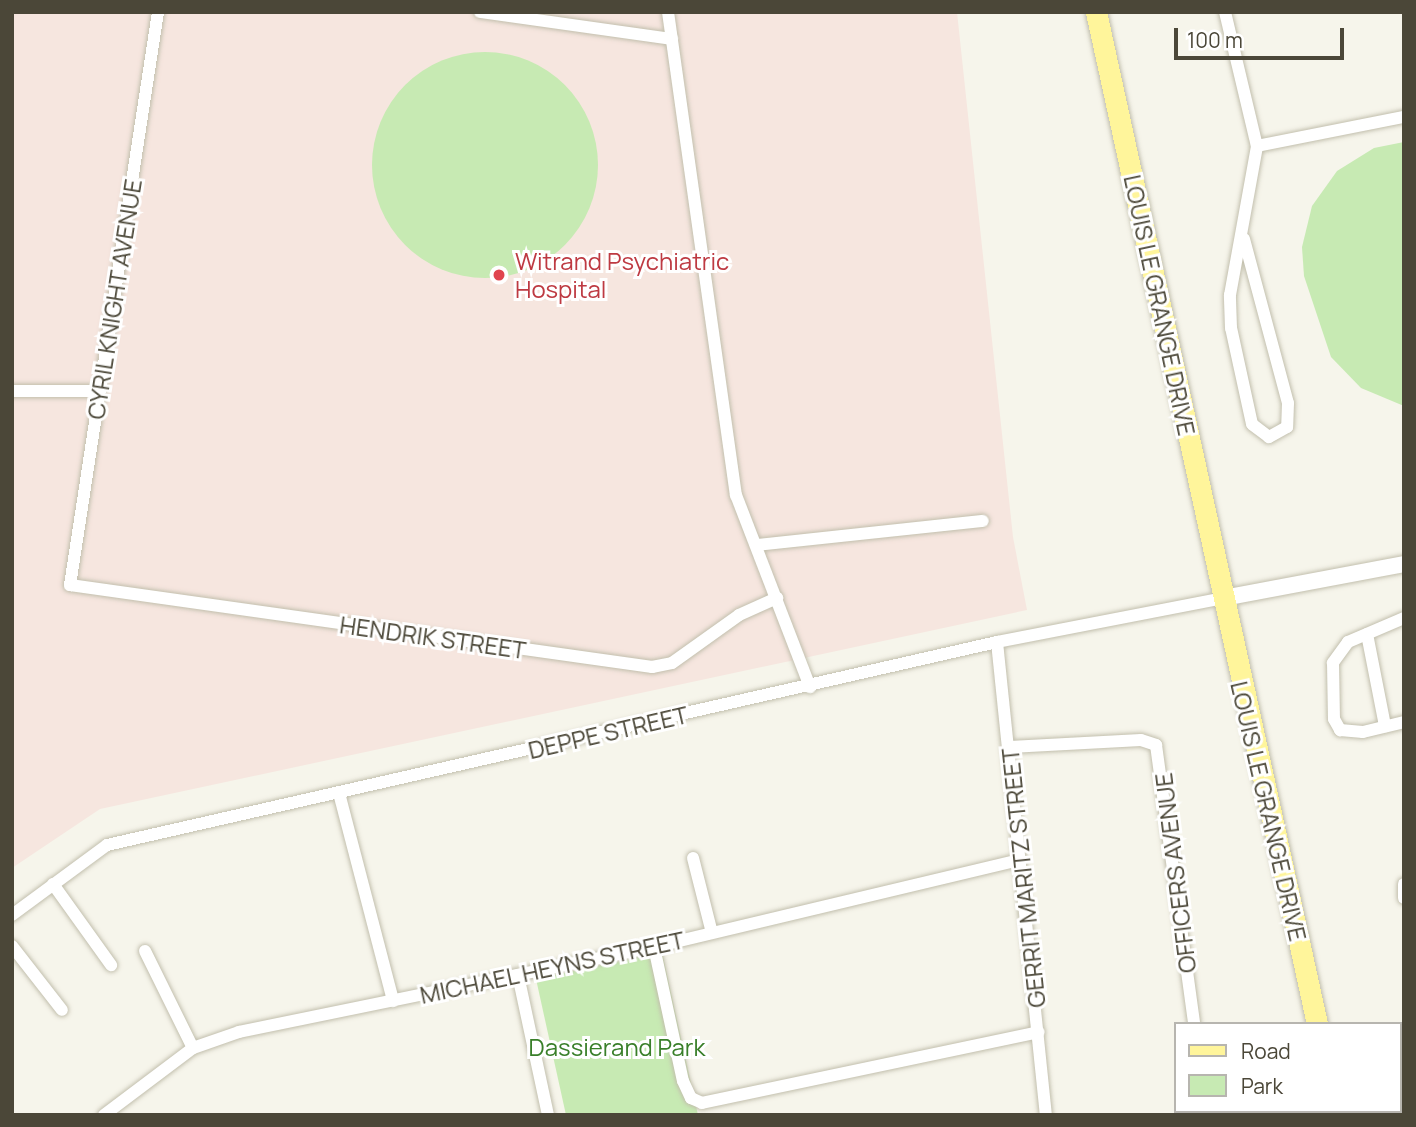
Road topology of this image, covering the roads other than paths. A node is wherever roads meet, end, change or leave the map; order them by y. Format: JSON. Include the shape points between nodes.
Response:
{"nodes":[{"id":1,"x":158,"y":12,"type":"edge"},
{"id":2,"x":480,"y":12,"type":"edge"},
{"id":3,"x":668,"y":12,"type":"edge"},
{"id":4,"x":1096,"y":12,"type":"edge"},
{"id":5,"x":1225,"y":12,"type":"edge"},
{"id":6,"x":672,"y":39,"type":"junction"},
{"id":7,"x":1404,"y":117,"type":"edge"},
{"id":8,"x":1256,"y":146,"type":"junction"},
{"id":9,"x":1244,"y":239,"type":"junction"},
{"id":10,"x":12,"y":391,"type":"edge"},
{"id":11,"x":100,"y":391,"type":"junction"},
{"id":12,"x":983,"y":521,"type":"dead end"},
{"id":13,"x":757,"y":545,"type":"junction"},
{"id":14,"x":1404,"y":564,"type":"edge"},
{"id":15,"x":70,"y":585,"type":"joint"},
{"id":16,"x":777,"y":598,"type":"junction"},
{"id":17,"x":1224,"y":598,"type":"junction"},
{"id":18,"x":1404,"y":618,"type":"edge"},
{"id":19,"x":1367,"y":634,"type":"junction"},
{"id":20,"x":997,"y":642,"type":"junction"},
{"id":21,"x":810,"y":687,"type":"junction"},
{"id":22,"x":1404,"y":722,"type":"edge"},
{"id":23,"x":1385,"y":726,"type":"junction"},
{"id":24,"x":1010,"y":747,"type":"junction"},
{"id":25,"x":339,"y":793,"type":"junction"},
{"id":26,"x":694,"y":858,"type":"dead end"},
{"id":27,"x":1020,"y":859,"type":"junction"},
{"id":28,"x":53,"y":884,"type":"junction"},
{"id":29,"x":1404,"y":884,"type":"edge"},
{"id":30,"x":1404,"y":898,"type":"edge"},
{"id":31,"x":12,"y":915,"type":"edge"},
{"id":32,"x":712,"y":933,"type":"junction"},
{"id":33,"x":12,"y":946,"type":"edge"},
{"id":34,"x":654,"y":947,"type":"junction"},
{"id":35,"x":145,"y":951,"type":"dead end"},
{"id":36,"x":111,"y":965,"type":"dead end"},
{"id":37,"x":518,"y":975,"type":"junction"},
{"id":38,"x":393,"y":1001,"type":"junction"},
{"id":39,"x":62,"y":1010,"type":"dead end"},
{"id":40,"x":1194,"y":1022,"type":"edge"},
{"id":41,"x":1317,"y":1022,"type":"edge"},
{"id":42,"x":1039,"y":1032,"type":"junction"},
{"id":43,"x":193,"y":1048,"type":"junction"},
{"id":44,"x":104,"y":1115,"type":"edge"},
{"id":45,"x":548,"y":1115,"type":"edge"},
{"id":46,"x":1046,"y":1115,"type":"edge"}],
"edges":[{"from":1,"to":11,"type":"street","name":"CYRIL KNIGHT AVENUE"},
{"from":2,"to":6,"type":"street"},
{"from":3,"to":6,"type":"street"},
{"from":4,"to":17,"type":"main road","name":"LOUIS LE GRANGE DRIVE"},
{"from":5,"to":8,"type":"street"},
{"from":6,"to":13,"type":"street","via":[[736,495]]},
{"from":7,"to":8,"type":"street"},
{"from":8,"to":9,"type":"street"},
{"from":9,"to":9,"type":"street","via":[[1288,403],[1287,427],[1269,437],[1252,424],[1231,328],[1230,295]]},
{"from":10,"to":11,"type":"street"},
{"from":11,"to":15,"type":"street","name":"CYRIL KNIGHT AVENUE"},
{"from":12,"to":13,"type":"street"},
{"from":13,"to":16,"type":"street"},
{"from":14,"to":17,"type":"street"},
{"from":15,"to":16,"type":"street","name":"HENDRIK STREET","via":[[652,667],[672,663],[739,615]]},
{"from":16,"to":21,"type":"street"},
{"from":17,"to":20,"type":"street","name":"DEPPE STREET"},
{"from":17,"to":41,"type":"main road","name":"LOUIS LE GRANGE DRIVE"},
{"from":18,"to":19,"type":"street"},
{"from":19,"to":23,"type":"street"},
{"from":19,"to":23,"type":"street","via":[[1348,642],[1333,663],[1334,719],[1348,732]]},
{"from":20,"to":21,"type":"street","name":"DEPPE STREET"},
{"from":20,"to":24,"type":"street","name":"GERRIT MARITZ STREET"},
{"from":21,"to":25,"type":"street","name":"DEPPE STREET"},
{"from":22,"to":23,"type":"street"},
{"from":24,"to":27,"type":"street","name":"GERRIT MARITZ STREET"},
{"from":24,"to":40,"type":"street","name":"OFFICERS AVENUE","via":[[1141,740],[1156,745]]},
{"from":25,"to":28,"type":"street","name":"DEPPE STREET","via":[[107,845]]},
{"from":25,"to":38,"type":"street"},
{"from":26,"to":32,"type":"street"},
{"from":27,"to":32,"type":"street","name":"MICHAEL HEYNS STREET"},
{"from":27,"to":42,"type":"street","name":"GERRIT MARITZ STREET"},
{"from":28,"to":31,"type":"street","name":"DEPPE STREET"},
{"from":28,"to":36,"type":"street"},
{"from":29,"to":30,"type":"street"},
{"from":32,"to":34,"type":"street","name":"MICHAEL HEYNS STREET"},
{"from":33,"to":39,"type":"street"},
{"from":34,"to":37,"type":"street","name":"MICHAEL HEYNS STREET"},
{"from":34,"to":42,"type":"street","via":[[683,1081],[691,1098],[702,1103]]},
{"from":35,"to":43,"type":"street"},
{"from":37,"to":38,"type":"street","name":"MICHAEL HEYNS STREET"},
{"from":37,"to":45,"type":"street"},
{"from":38,"to":43,"type":"street","name":"MICHAEL HEYNS STREET","via":[[239,1032]]},
{"from":42,"to":46,"type":"street","name":"GERRIT MARITZ STREET"},
{"from":43,"to":44,"type":"street","name":"MICHAEL HEYNS STREET"}]}
